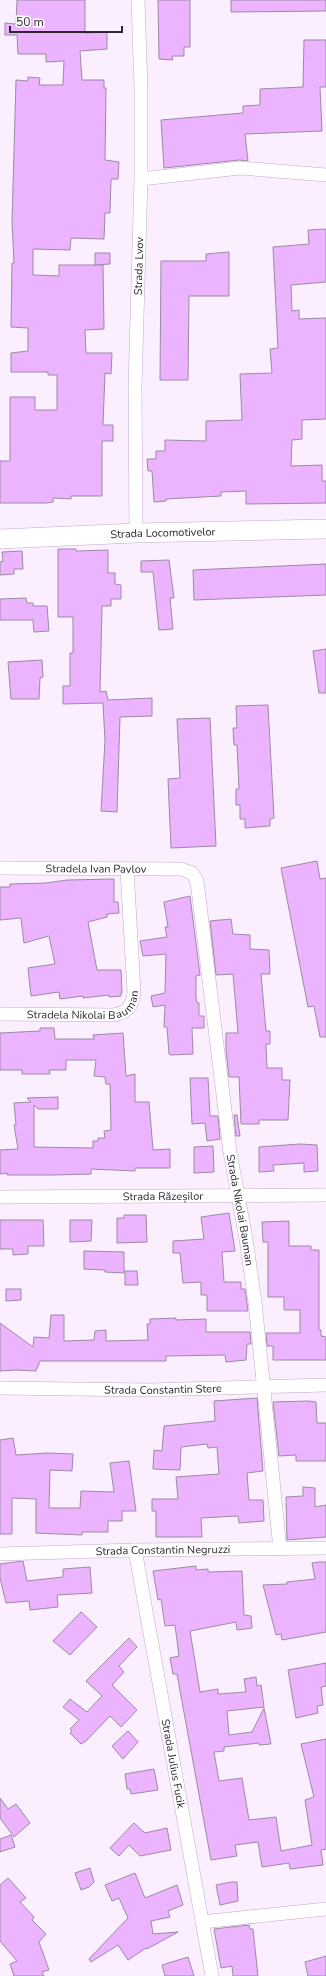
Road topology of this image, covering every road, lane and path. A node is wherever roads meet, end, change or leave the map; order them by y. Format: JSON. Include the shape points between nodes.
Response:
{"nodes":[{"id":1,"x":138,"y":0,"type":"edge"},
{"id":2,"x":326,"y":175,"type":"edge"},
{"id":3,"x":141,"y":179,"type":"junction"},
{"id":4,"x":326,"y":530,"type":"edge"},
{"id":5,"x":136,"y":533,"type":"junction"},
{"id":6,"x":0,"y":539,"type":"edge"},
{"id":7,"x":0,"y":868,"type":"edge"},
{"id":8,"x":127,"y":869,"type":"junction"},
{"id":9,"x":192,"y":873,"type":"joint"},
{"id":10,"x":0,"y":1014,"type":"edge"},
{"id":11,"x":326,"y":1195,"type":"edge"},
{"id":12,"x":238,"y":1196,"type":"junction"},
{"id":13,"x":0,"y":1197,"type":"edge"},
{"id":14,"x":326,"y":1385,"type":"edge"},
{"id":15,"x":263,"y":1387,"type":"junction"},
{"id":16,"x":0,"y":1388,"type":"edge"},
{"id":17,"x":326,"y":1548,"type":"edge"},
{"id":18,"x":280,"y":1549,"type":"junction"},
{"id":19,"x":135,"y":1550,"type":"junction"},
{"id":20,"x":0,"y":1554,"type":"edge"},
{"id":21,"x":326,"y":1909,"type":"edge"},
{"id":22,"x":202,"y":1922,"type":"junction"},
{"id":23,"x":212,"y":1976,"type":"edge"}],
"edges":[{"from":1,"to":3,"type":"street","name":"Strada Lvov"},
{"from":2,"to":3,"type":"street","via":[[240,168]]},
{"from":3,"to":5,"type":"street","name":"Strada Lvov","via":[[135,387]]},
{"from":4,"to":5,"type":"main road","name":"Strada Locomotivelor"},
{"from":5,"to":6,"type":"main road","name":"Strada Locomotivelor"},
{"from":7,"to":8,"type":"street","name":"Stradela Ivan Pavlov"},
{"from":8,"to":9,"type":"street","name":"Stradela Ivan Pavlov","via":[[181,869]]},
{"from":8,"to":10,"type":"street","name":"Stradela Nikolai Bauman","via":[[134,992],[129,1008],[122,1014],[113,1015]]},
{"from":9,"to":12,"type":"street","name":"Strada Nikolai Bauman","via":[[198,881],[230,1152]]},
{"from":11,"to":12,"type":"street","name":"Strada Răzeșilor"},
{"from":12,"to":13,"type":"street","name":"Strada Răzeșilor"},
{"from":12,"to":15,"type":"street","name":"Strada Nikolai Bauman","via":[[255,1302]]},
{"from":14,"to":15,"type":"street","name":"Strada Constantin Stere"},
{"from":15,"to":16,"type":"street","name":"Strada Constantin Stere","via":[[149,1390]]},
{"from":15,"to":18,"type":"street","name":"Strada Nikolai Bauman"},
{"from":17,"to":18,"type":"street","name":"Strada Constantin Negruzzi"},
{"from":18,"to":19,"type":"street","name":"Strada Constantin Negruzzi"},
{"from":19,"to":20,"type":"street","name":"Strada Constantin Negruzzi"},
{"from":19,"to":22,"type":"street","name":"Strada Julius Fucik"},
{"from":21,"to":22,"type":"street"},
{"from":22,"to":23,"type":"street","name":"Strada Julius Fucik"}]}
